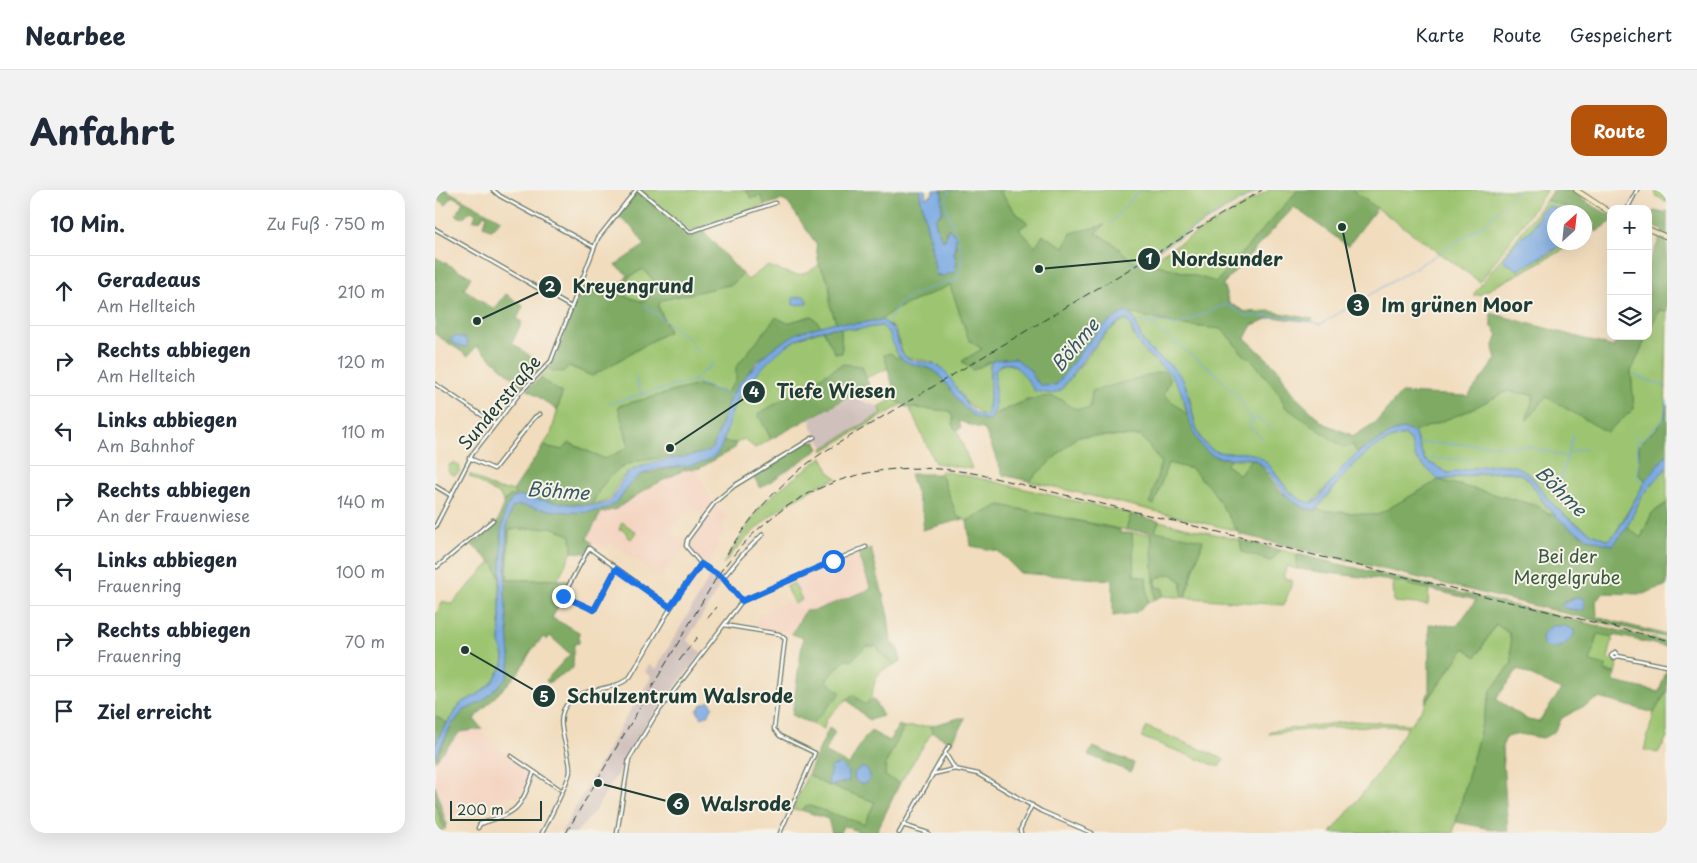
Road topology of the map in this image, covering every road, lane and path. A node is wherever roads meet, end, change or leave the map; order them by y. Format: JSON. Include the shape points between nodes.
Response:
{"nodes":[{"id":1,"x":493,"y":190,"type":"edge"},
{"id":2,"x":637,"y":190,"type":"edge"},
{"id":3,"x":1576,"y":190,"type":"edge"},
{"id":4,"x":1637,"y":190,"type":"edge"},
{"id":5,"x":775,"y":203,"type":"dead end"},
{"id":6,"x":1629,"y":205,"type":"edge"},
{"id":7,"x":1607,"y":210,"type":"edge"},
{"id":8,"x":435,"y":229,"type":"edge"},
{"id":9,"x":1652,"y":231,"type":"edge"},
{"id":10,"x":1667,"y":237,"type":"edge"},
{"id":11,"x":594,"y":247,"type":"junction"},
{"id":12,"x":571,"y":307,"type":"junction"},
{"id":13,"x":435,"y":384,"type":"edge"},
{"id":14,"x":540,"y":414,"type":"dead end"},
{"id":15,"x":495,"y":424,"type":"junction"},
{"id":16,"x":814,"y":436,"type":"dead end"},
{"id":17,"x":469,"y":458,"type":"junction"},
{"id":18,"x":435,"y":486,"type":"edge"},
{"id":19,"x":450,"y":495,"type":"junction"},
{"id":20,"x":493,"y":520,"type":"dead end"},
{"id":21,"x":435,"y":527,"type":"edge"},
{"id":22,"x":763,"y":534,"type":"dead end"},
{"id":23,"x":866,"y":547,"type":"dead end"},
{"id":24,"x":701,"y":564,"type":"junction"},
{"id":25,"x":435,"y":565,"type":"edge"},
{"id":26,"x":616,"y":569,"type":"junction"},
{"id":27,"x":723,"y":578,"type":"junction"},
{"id":28,"x":742,"y":601,"type":"junction"},
{"id":29,"x":670,"y":607,"type":"junction"},
{"id":30,"x":724,"y":625,"type":"junction"},
{"id":31,"x":1617,"y":656,"type":"dead end"},
{"id":32,"x":1667,"y":666,"type":"edge"},
{"id":33,"x":949,"y":746,"type":"dead end"},
{"id":34,"x":945,"y":753,"type":"junction"},
{"id":35,"x":511,"y":756,"type":"dead end"},
{"id":36,"x":955,"y":769,"type":"junction"},
{"id":37,"x":534,"y":772,"type":"junction"},
{"id":38,"x":933,"y":774,"type":"junction"},
{"id":39,"x":561,"y":790,"type":"junction"},
{"id":40,"x":1032,"y":805,"type":"junction"},
{"id":41,"x":903,"y":825,"type":"junction"},
{"id":42,"x":478,"y":828,"type":"dead end"},
{"id":43,"x":542,"y":833,"type":"edge"},
{"id":44,"x":617,"y":833,"type":"edge"},
{"id":45,"x":780,"y":833,"type":"edge"},
{"id":46,"x":899,"y":833,"type":"edge"},
{"id":47,"x":928,"y":833,"type":"edge"},
{"id":48,"x":1021,"y":833,"type":"edge"},
{"id":49,"x":1091,"y":833,"type":"edge"}],
"edges":[{"from":1,"to":11,"type":"street"},
{"from":2,"to":5,"type":"street","name":"Sunderstraße","via":[[690,232]]},
{"from":2,"to":11,"type":"street","name":"Sunderstraße","via":[[602,232]]},
{"from":3,"to":7,"type":"street"},
{"from":4,"to":6,"type":"street"},
{"from":8,"to":12,"type":"street"},
{"from":9,"to":10,"type":"street"},
{"from":11,"to":12,"type":"street","name":"Sunderstraße"},
{"from":12,"to":15,"type":"street","name":"Sunderstraße","via":[[551,361]]},
{"from":13,"to":15,"type":"street"},
{"from":14,"to":17,"type":"street","via":[[495,469]]},
{"from":15,"to":17,"type":"street","name":"Sunderstraße"},
{"from":16,"to":24,"type":"street","via":[[733,486],[715,502],[686,543]]},
{"from":17,"to":19,"type":"street","name":"Sunderstraße"},
{"from":18,"to":19,"type":"street"},
{"from":19,"to":21,"type":"street","name":"Sunderstraße"},
{"from":20,"to":25,"type":"street","via":[[437,567]]},
{"from":22,"to":27,"type":"street"},
{"from":23,"to":28,"type":"street"},
{"from":24,"to":27,"type":"street"},
{"from":24,"to":29,"type":"street"},
{"from":26,"to":26,"type":"street","via":[[589,548],[563,596],[594,610]]},
{"from":26,"to":29,"type":"street"},
{"from":27,"to":28,"type":"street"},
{"from":28,"to":30,"type":"street"},
{"from":29,"to":39,"type":"street","via":[[627,680],[579,695],[567,704],[561,724],[570,769]]},
{"from":30,"to":44,"type":"street","via":[[655,716],[629,759]]},
{"from":30,"to":45,"type":"street","via":[[779,634],[785,639],[774,728],[780,736],[815,753]]},
{"from":31,"to":32,"type":"street"},
{"from":33,"to":34,"type":"street"},
{"from":34,"to":36,"type":"street"},
{"from":34,"to":38,"type":"street"},
{"from":35,"to":37,"type":"street"},
{"from":36,"to":38,"type":"street"},
{"from":36,"to":40,"type":"street","via":[[989,779]]},
{"from":37,"to":39,"type":"street"},
{"from":37,"to":42,"type":"street","via":[[517,808],[480,824]]},
{"from":38,"to":41,"type":"street"},
{"from":39,"to":43,"type":"street"},
{"from":40,"to":48,"type":"street"},
{"from":40,"to":49,"type":"street"},
{"from":41,"to":46,"type":"street"},
{"from":41,"to":47,"type":"street"}]}
